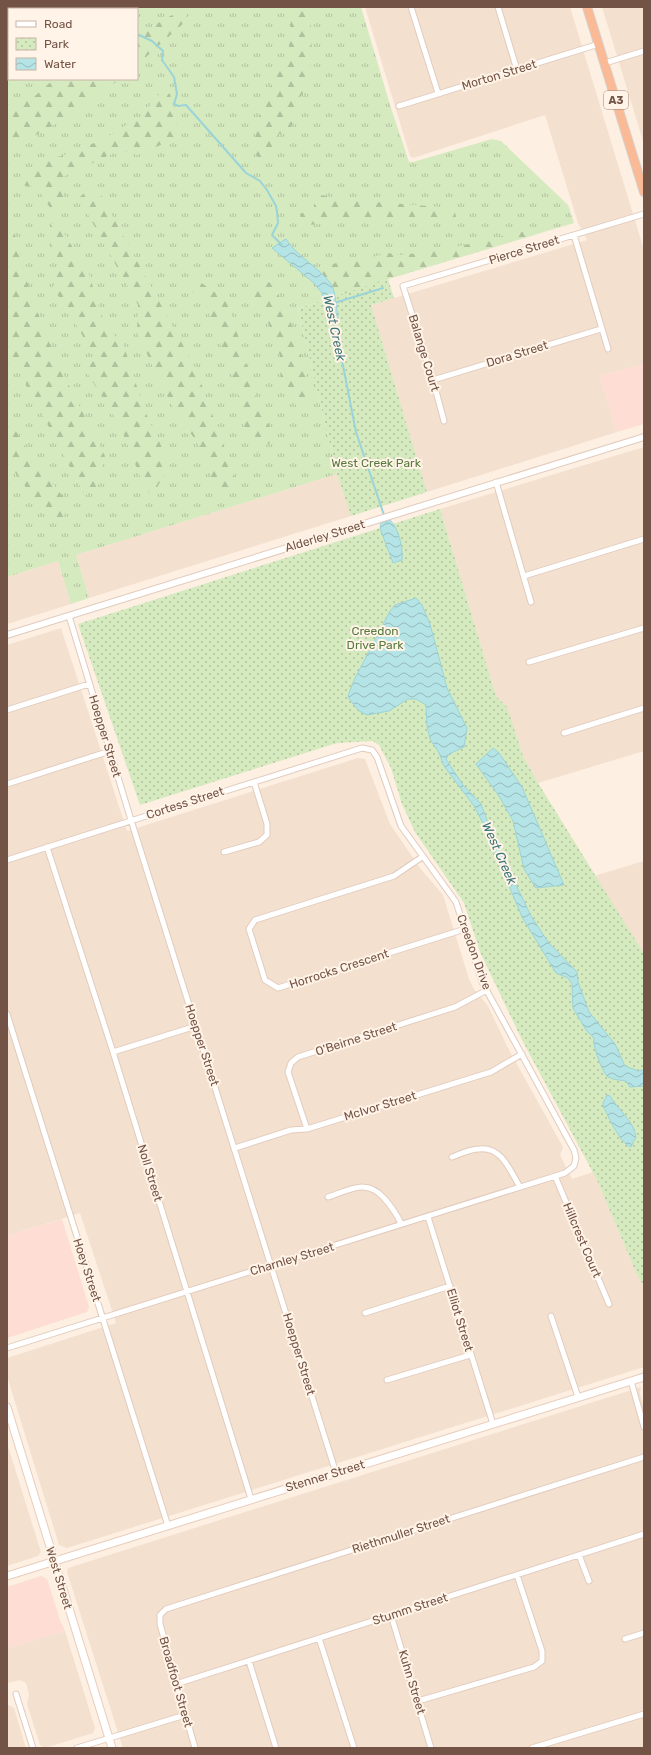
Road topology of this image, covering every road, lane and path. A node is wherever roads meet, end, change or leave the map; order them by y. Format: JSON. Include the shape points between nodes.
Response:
{"nodes":[{"id":1,"x":411,"y":7,"type":"edge"},
{"id":2,"x":498,"y":7,"type":"edge"},
{"id":3,"x":587,"y":7,"type":"edge"},
{"id":4,"x":599,"y":44,"type":"junction"},
{"id":5,"x":644,"y":51,"type":"edge"},
{"id":6,"x":605,"y":63,"type":"junction"},
{"id":7,"x":517,"y":70,"type":"junction"},
{"id":8,"x":438,"y":93,"type":"junction"},
{"id":9,"x":399,"y":106,"type":"dead end"},
{"id":10,"x":644,"y":192,"type":"edge"},
{"id":11,"x":644,"y":214,"type":"edge"},
{"id":12,"x":574,"y":235,"type":"junction"},
{"id":13,"x":403,"y":286,"type":"joint"},
{"id":14,"x":601,"y":329,"type":"junction"},
{"id":15,"x":608,"y":349,"type":"dead end"},
{"id":16,"x":433,"y":380,"type":"junction"},
{"id":17,"x":444,"y":421,"type":"dead end"},
{"id":18,"x":644,"y":437,"type":"edge"},
{"id":19,"x":496,"y":482,"type":"junction"},
{"id":20,"x":644,"y":539,"type":"edge"},
{"id":21,"x":524,"y":576,"type":"junction"},
{"id":22,"x":531,"y":602,"type":"dead end"},
{"id":23,"x":69,"y":616,"type":"junction"},
{"id":24,"x":644,"y":628,"type":"edge"},
{"id":25,"x":7,"y":635,"type":"edge"},
{"id":26,"x":529,"y":662,"type":"dead end"},
{"id":27,"x":89,"y":684,"type":"junction"},
{"id":28,"x":644,"y":708,"type":"edge"},
{"id":29,"x":7,"y":710,"type":"edge"},
{"id":30,"x":564,"y":733,"type":"dead end"},
{"id":31,"x":362,"y":748,"type":"joint"},
{"id":32,"x":110,"y":751,"type":"junction"},
{"id":33,"x":254,"y":782,"type":"junction"},
{"id":34,"x":7,"y":784,"type":"edge"},
{"id":35,"x":131,"y":820,"type":"junction"},
{"id":36,"x":47,"y":847,"type":"junction"},
{"id":37,"x":224,"y":852,"type":"dead end"},
{"id":38,"x":422,"y":857,"type":"junction"},
{"id":39,"x":7,"y":860,"type":"edge"},
{"id":40,"x":464,"y":929,"type":"junction"},
{"id":41,"x":487,"y":990,"type":"junction"},
{"id":42,"x":7,"y":1014,"type":"edge"},
{"id":43,"x":196,"y":1026,"type":"junction"},
{"id":44,"x":113,"y":1052,"type":"junction"},
{"id":45,"x":522,"y":1054,"type":"junction"},
{"id":46,"x":307,"y":1129,"type":"junction"},
{"id":47,"x":235,"y":1148,"type":"junction"},
{"id":48,"x":452,"y":1157,"type":"dead end"},
{"id":49,"x":574,"y":1166,"type":"joint"},
{"id":50,"x":555,"y":1176,"type":"junction"},
{"id":51,"x":520,"y":1187,"type":"junction"},
{"id":52,"x":328,"y":1197,"type":"dead end"},
{"id":53,"x":428,"y":1216,"type":"junction"},
{"id":54,"x":401,"y":1224,"type":"junction"},
{"id":55,"x":271,"y":1265,"type":"junction"},
{"id":56,"x":450,"y":1286,"type":"junction"},
{"id":57,"x":187,"y":1292,"type":"junction"},
{"id":58,"x":609,"y":1304,"type":"dead end"},
{"id":59,"x":365,"y":1313,"type":"dead end"},
{"id":60,"x":551,"y":1316,"type":"dead end"},
{"id":61,"x":102,"y":1318,"type":"junction"},
{"id":62,"x":7,"y":1348,"type":"edge"},
{"id":63,"x":470,"y":1355,"type":"junction"},
{"id":64,"x":644,"y":1377,"type":"edge"},
{"id":65,"x":387,"y":1380,"type":"dead end"},
{"id":66,"x":631,"y":1381,"type":"junction"},
{"id":67,"x":578,"y":1397,"type":"junction"},
{"id":68,"x":7,"y":1408,"type":"edge"},
{"id":69,"x":492,"y":1424,"type":"junction"},
{"id":70,"x":644,"y":1427,"type":"edge"},
{"id":71,"x":644,"y":1457,"type":"edge"},
{"id":72,"x":336,"y":1473,"type":"junction"},
{"id":73,"x":251,"y":1499,"type":"junction"},
{"id":74,"x":168,"y":1526,"type":"junction"},
{"id":75,"x":644,"y":1534,"type":"edge"},
{"id":76,"x":579,"y":1555,"type":"junction"},
{"id":77,"x":54,"y":1562,"type":"junction"},
{"id":78,"x":517,"y":1575,"type":"junction"},
{"id":79,"x":7,"y":1576,"type":"edge"},
{"id":80,"x":589,"y":1581,"type":"dead end"},
{"id":81,"x":391,"y":1615,"type":"junction"},
{"id":82,"x":160,"y":1616,"type":"joint"},
{"id":83,"x":644,"y":1633,"type":"edge"},
{"id":84,"x":318,"y":1638,"type":"junction"},
{"id":85,"x":624,"y":1639,"type":"dead end"},
{"id":86,"x":249,"y":1661,"type":"junction"},
{"id":87,"x":176,"y":1684,"type":"junction"},
{"id":88,"x":16,"y":1694,"type":"dead end"},
{"id":89,"x":418,"y":1701,"type":"junction"},
{"id":90,"x":644,"y":1714,"type":"edge"},
{"id":91,"x":185,"y":1715,"type":"junction"},
{"id":92,"x":109,"y":1738,"type":"junction"},
{"id":93,"x":33,"y":1748,"type":"edge"},
{"id":94,"x":77,"y":1748,"type":"edge"},
{"id":95,"x":112,"y":1748,"type":"edge"},
{"id":96,"x":195,"y":1748,"type":"edge"},
{"id":97,"x":276,"y":1748,"type":"edge"},
{"id":98,"x":354,"y":1748,"type":"edge"},
{"id":99,"x":432,"y":1748,"type":"edge"},
{"id":100,"x":532,"y":1748,"type":"edge"}],
"edges":[{"from":1,"to":8,"type":"street"},
{"from":2,"to":7,"type":"street"},
{"from":3,"to":4,"type":"highway","number":"A3"},
{"from":4,"to":6,"type":"highway","number":"A3"},
{"from":4,"to":7,"type":"street","name":"Morton Street"},
{"from":5,"to":6,"type":"street"},
{"from":6,"to":10,"type":"highway","number":"A3"},
{"from":7,"to":8,"type":"street","name":"Morton Street"},
{"from":8,"to":9,"type":"street","name":"Morton Street"},
{"from":11,"to":12,"type":"street","name":"Pierce Street"},
{"from":12,"to":13,"type":"street","name":"Pierce Street"},
{"from":12,"to":14,"type":"street"},
{"from":13,"to":16,"type":"street","name":"Balange Court"},
{"from":14,"to":15,"type":"street"},
{"from":14,"to":16,"type":"street","name":"Dora Street"},
{"from":16,"to":17,"type":"street","name":"Balange Court"},
{"from":18,"to":19,"type":"street","name":"Alderley Street"},
{"from":19,"to":21,"type":"street"},
{"from":19,"to":23,"type":"street","name":"Alderley Street"},
{"from":20,"to":21,"type":"street"},
{"from":21,"to":22,"type":"street"},
{"from":23,"to":25,"type":"street","name":"Alderley Street"},
{"from":23,"to":27,"type":"street","name":"Hoepper Street"},
{"from":24,"to":26,"type":"street"},
{"from":27,"to":29,"type":"street"},
{"from":27,"to":32,"type":"street","name":"Hoepper Street"},
{"from":28,"to":30,"type":"street"},
{"from":31,"to":33,"type":"street","name":"Cortess Street"},
{"from":31,"to":38,"type":"street","name":"Creedon Drive","via":[[372,750],[377,757],[401,826]]},
{"from":32,"to":34,"type":"street"},
{"from":32,"to":35,"type":"street","name":"Hoepper Street"},
{"from":33,"to":35,"type":"street","name":"Cortess Street"},
{"from":33,"to":37,"type":"street","via":[[267,835],[259,842]]},
{"from":35,"to":36,"type":"street","name":"Cortess Street"},
{"from":35,"to":43,"type":"street","name":"Hoepper Street"},
{"from":36,"to":39,"type":"street","name":"Cortess Street"},
{"from":36,"to":44,"type":"street","name":"Noll Street"},
{"from":38,"to":40,"type":"street","name":"Creedon Drive","via":[[456,902]]},
{"from":38,"to":40,"type":"street","name":"Horrocks Crescent","via":[[394,876],[256,920],[249,929],[265,980],[278,988]]},
{"from":40,"to":41,"type":"street","name":"Creedon Drive"},
{"from":41,"to":45,"type":"street","name":"Creedon Drive"},
{"from":41,"to":46,"type":"street","name":"O'Beirne Street","via":[[456,1007],[298,1057],[291,1063],[288,1072]]},
{"from":42,"to":61,"type":"street","name":"Hoey Street"},
{"from":43,"to":44,"type":"street"},
{"from":43,"to":47,"type":"street","name":"Hoepper Street"},
{"from":44,"to":57,"type":"street","name":"Noll Street"},
{"from":45,"to":46,"type":"street","name":"McIvor Street","via":[[491,1072]]},
{"from":45,"to":49,"type":"street","name":"Creedon Drive","via":[[574,1150]]},
{"from":46,"to":47,"type":"street","name":"McIvor Street","via":[[291,1130]]},
{"from":47,"to":55,"type":"street","name":"Hoepper Street"},
{"from":48,"to":51,"type":"street","via":[[479,1149],[493,1150],[502,1158]]},
{"from":49,"to":50,"type":"street","name":"Charnley Street","via":[[569,1171]]},
{"from":50,"to":51,"type":"street","name":"Charnley Street"},
{"from":50,"to":58,"type":"street","name":"Hillcrest Court"},
{"from":51,"to":53,"type":"street","name":"Charnley Street"},
{"from":52,"to":54,"type":"street","via":[[361,1187],[370,1187],[392,1207]]},
{"from":53,"to":54,"type":"street","name":"Charnley Street"},
{"from":53,"to":56,"type":"street","name":"Elliot Street"},
{"from":54,"to":55,"type":"street","name":"Charnley Street"},
{"from":55,"to":57,"type":"street","name":"Charnley Street"},
{"from":55,"to":72,"type":"street","name":"Hoepper Street"},
{"from":56,"to":59,"type":"street"},
{"from":56,"to":63,"type":"street","name":"Elliot Street"},
{"from":57,"to":61,"type":"street","name":"Charnley Street"},
{"from":57,"to":73,"type":"street","name":"Noll Street"},
{"from":60,"to":67,"type":"street"},
{"from":61,"to":62,"type":"street","name":"Charnley Street"},
{"from":61,"to":74,"type":"street","name":"Hoey Street"},
{"from":63,"to":65,"type":"street"},
{"from":63,"to":69,"type":"street","name":"Elliot Street"},
{"from":64,"to":66,"type":"main road","name":"Stenner Street"},
{"from":66,"to":67,"type":"main road","name":"Stenner Street"},
{"from":66,"to":70,"type":"street"},
{"from":67,"to":69,"type":"main road","name":"Stenner Street"},
{"from":68,"to":77,"type":"main road","name":"West Street"},
{"from":69,"to":72,"type":"main road","name":"Stenner Street"},
{"from":71,"to":82,"type":"street","name":"Riethmuller Street","via":[[166,1609]]},
{"from":72,"to":73,"type":"main road","name":"Stenner Street"},
{"from":73,"to":74,"type":"main road","name":"Stenner Street"},
{"from":74,"to":77,"type":"main road","name":"Stenner Street"},
{"from":75,"to":76,"type":"street","name":"Stumm Street"},
{"from":76,"to":78,"type":"street","name":"Stumm Street"},
{"from":76,"to":80,"type":"street"},
{"from":77,"to":79,"type":"main road","name":"Stenner Street"},
{"from":77,"to":92,"type":"main road","name":"West Street"},
{"from":78,"to":81,"type":"street","name":"Stumm Street"},
{"from":78,"to":89,"type":"street","via":[[542,1651],[542,1661],[534,1667]]},
{"from":81,"to":84,"type":"street","name":"Stumm Street"},
{"from":81,"to":89,"type":"street","name":"Kuhn Street"},
{"from":82,"to":87,"type":"street","name":"Broadfoot Street"},
{"from":83,"to":85,"type":"street"},
{"from":84,"to":86,"type":"street","name":"Stumm Street"},
{"from":84,"to":98,"type":"street"},
{"from":86,"to":87,"type":"street","name":"Stumm Street"},
{"from":86,"to":97,"type":"street"},
{"from":87,"to":91,"type":"street","name":"Broadfoot Street"},
{"from":88,"to":93,"type":"street"},
{"from":89,"to":99,"type":"street","name":"Kuhn Street"},
{"from":90,"to":100,"type":"street"},
{"from":91,"to":92,"type":"street"},
{"from":91,"to":96,"type":"street","name":"Broadfoot Street"},
{"from":92,"to":94,"type":"street"},
{"from":92,"to":95,"type":"main road","name":"West Street"}]}
